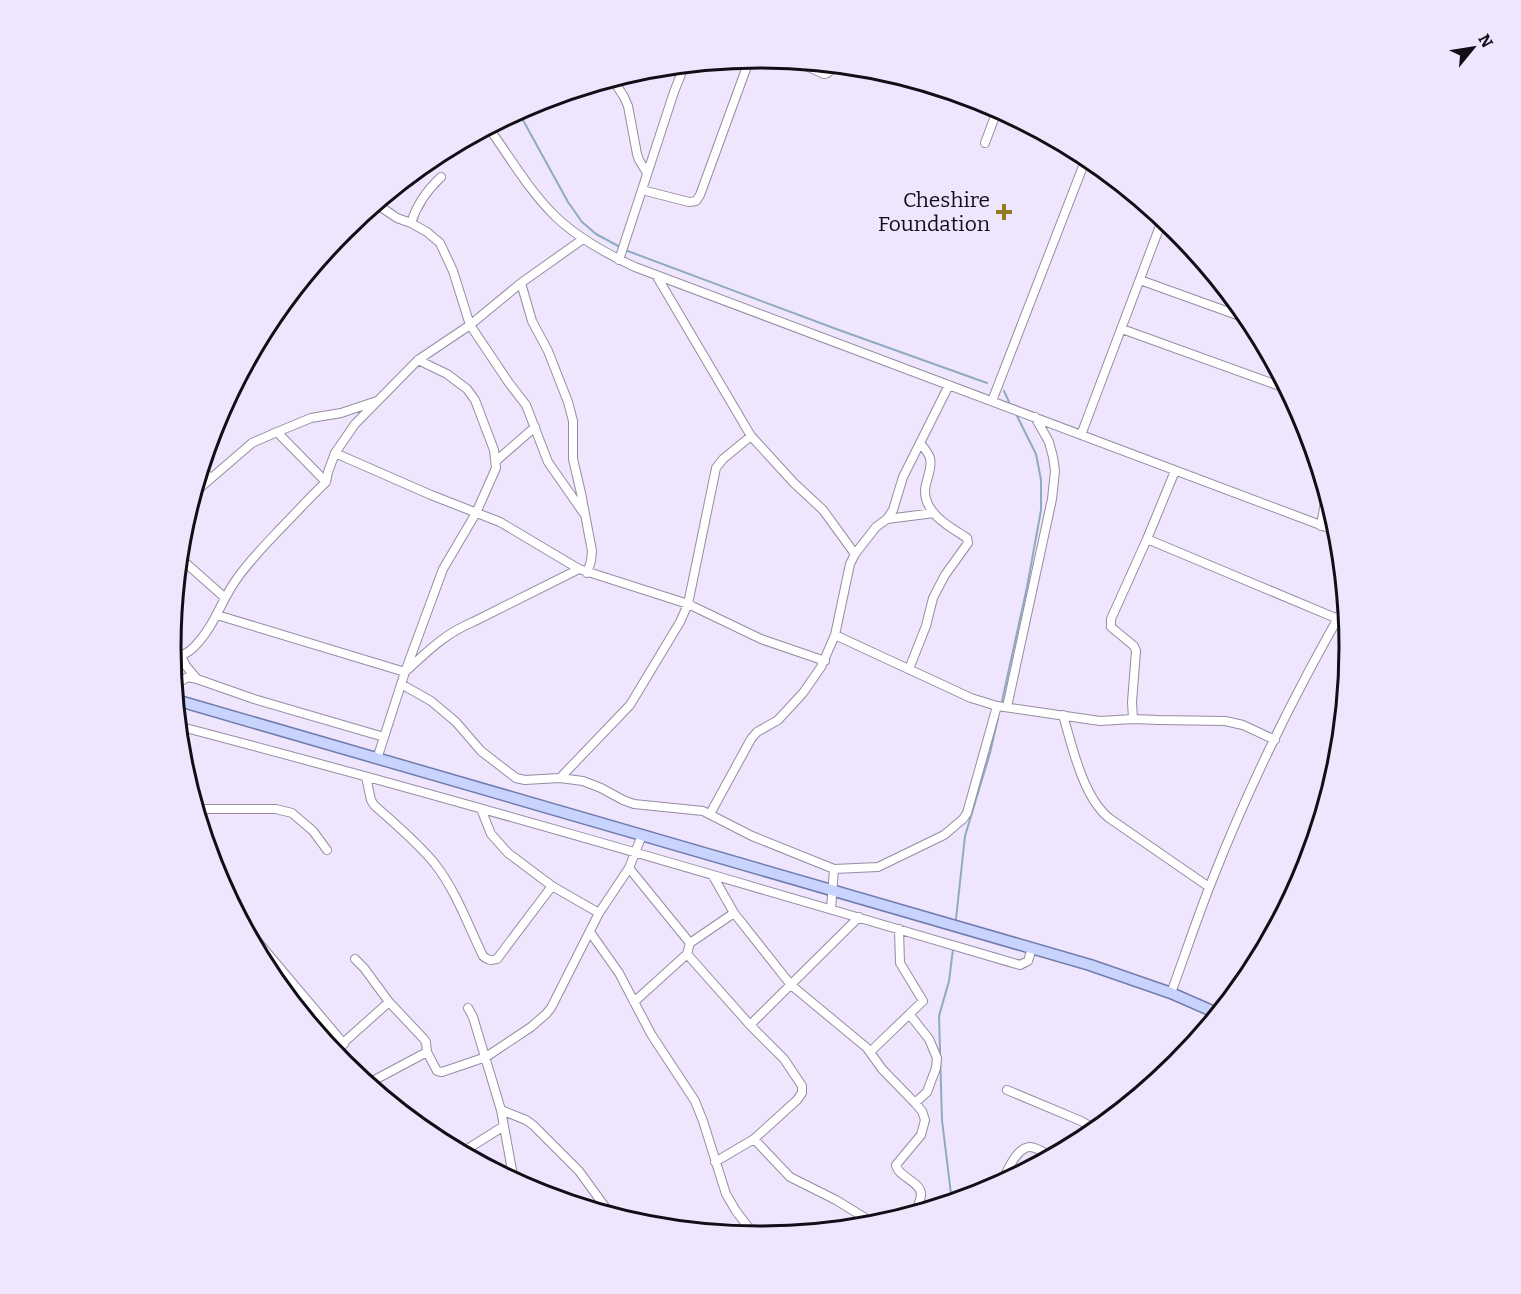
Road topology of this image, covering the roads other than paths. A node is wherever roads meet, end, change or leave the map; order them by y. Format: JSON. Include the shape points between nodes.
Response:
{"nodes":[{"id":1,"x":746,"y":68,"type":"edge"},
{"id":2,"x":682,"y":72,"type":"edge"},
{"id":3,"x":617,"y":86,"type":"edge"},
{"id":4,"x":995,"y":117,"type":"edge"},
{"id":5,"x":492,"y":133,"type":"edge"},
{"id":6,"x":985,"y":143,"type":"dead end"},
{"id":7,"x":1083,"y":166,"type":"edge"},
{"id":8,"x":647,"y":173,"type":"junction"},
{"id":9,"x":441,"y":177,"type":"dead end"},
{"id":10,"x":642,"y":190,"type":"junction"},
{"id":11,"x":381,"y":208,"type":"edge"},
{"id":12,"x":411,"y":223,"type":"junction"},
{"id":13,"x":1160,"y":227,"type":"edge"},
{"id":14,"x":583,"y":239,"type":"junction"},
{"id":15,"x":622,"y":253,"type":"junction"},
{"id":16,"x":656,"y":275,"type":"junction"},
{"id":17,"x":1140,"y":280,"type":"junction"},
{"id":18,"x":521,"y":283,"type":"junction"},
{"id":19,"x":1234,"y":314,"type":"edge"},
{"id":20,"x":470,"y":325,"type":"junction"},
{"id":21,"x":1122,"y":329,"type":"junction"},
{"id":22,"x":418,"y":360,"type":"junction"},
{"id":23,"x":949,"y":385,"type":"junction"},
{"id":24,"x":1277,"y":385,"type":"edge"},
{"id":25,"x":377,"y":401,"type":"junction"},
{"id":26,"x":992,"y":401,"type":"junction"},
{"id":27,"x":1035,"y":417,"type":"junction"},
{"id":28,"x":535,"y":427,"type":"junction"},
{"id":29,"x":278,"y":432,"type":"junction"},
{"id":30,"x":1081,"y":435,"type":"junction"},
{"id":31,"x":751,"y":436,"type":"junction"},
{"id":32,"x":920,"y":443,"type":"junction"},
{"id":33,"x":335,"y":453,"type":"junction"},
{"id":34,"x":496,"y":461,"type":"junction"},
{"id":35,"x":1175,"y":471,"type":"junction"},
{"id":36,"x":208,"y":475,"type":"edge"},
{"id":37,"x":210,"y":478,"type":"junction"},
{"id":38,"x":206,"y":482,"type":"edge"},
{"id":39,"x":326,"y":482,"type":"junction"},
{"id":40,"x":1323,"y":510,"type":"edge"},
{"id":41,"x":476,"y":513,"type":"junction"},
{"id":42,"x":934,"y":513,"type":"junction"},
{"id":43,"x":585,"y":515,"type":"junction"},
{"id":44,"x":887,"y":519,"type":"junction"},
{"id":45,"x":1321,"y":526,"type":"junction"},
{"id":46,"x":1328,"y":528,"type":"edge"},
{"id":47,"x":1147,"y":539,"type":"junction"},
{"id":48,"x":855,"y":554,"type":"junction"},
{"id":49,"x":187,"y":563,"type":"edge"},
{"id":50,"x":583,"y":571,"type":"junction"},
{"id":51,"x":224,"y":597,"type":"junction"},
{"id":52,"x":688,"y":604,"type":"junction"},
{"id":53,"x":217,"y":615,"type":"junction"},
{"id":54,"x":1338,"y":619,"type":"joint"},
{"id":55,"x":835,"y":635,"type":"junction"},
{"id":56,"x":181,"y":656,"type":"joint"},
{"id":57,"x":825,"y":661,"type":"junction"},
{"id":58,"x":909,"y":669,"type":"junction"},
{"id":59,"x":405,"y":672,"type":"junction"},
{"id":60,"x":197,"y":678,"type":"junction"},
{"id":61,"x":182,"y":680,"type":"edge"},
{"id":62,"x":401,"y":684,"type":"junction"},
{"id":63,"x":184,"y":702,"type":"edge"},
{"id":64,"x":997,"y":706,"type":"junction"},
{"id":65,"x":1006,"y":707,"type":"junction"},
{"id":66,"x":1064,"y":716,"type":"junction"},
{"id":67,"x":1132,"y":719,"type":"junction"},
{"id":68,"x":187,"y":728,"type":"edge"},
{"id":69,"x":384,"y":737,"type":"junction"},
{"id":70,"x":1275,"y":740,"type":"junction"},
{"id":71,"x":377,"y":759,"type":"junction"},
{"id":72,"x":366,"y":777,"type":"junction"},
{"id":73,"x":560,"y":778,"type":"junction"},
{"id":74,"x":204,"y":808,"type":"edge"},
{"id":75,"x":481,"y":809,"type":"junction"},
{"id":76,"x":710,"y":814,"type":"junction"},
{"id":77,"x":642,"y":835,"type":"junction"},
{"id":78,"x":327,"y":850,"type":"dead end"},
{"id":79,"x":634,"y":852,"type":"junction"},
{"id":80,"x":629,"y":868,"type":"junction"},
{"id":81,"x":834,"y":870,"type":"junction"},
{"id":82,"x":713,"y":876,"type":"junction"},
{"id":83,"x":552,"y":886,"type":"junction"},
{"id":84,"x":1209,"y":887,"type":"junction"},
{"id":85,"x":833,"y":890,"type":"junction"},
{"id":86,"x":831,"y":909,"type":"junction"},
{"id":87,"x":599,"y":913,"type":"junction"},
{"id":88,"x":734,"y":914,"type":"junction"},
{"id":89,"x":859,"y":917,"type":"junction"},
{"id":90,"x":899,"y":929,"type":"junction"},
{"id":91,"x":590,"y":932,"type":"junction"},
{"id":92,"x":690,"y":943,"type":"junction"},
{"id":93,"x":1032,"y":948,"type":"junction"},
{"id":94,"x":687,"y":954,"type":"junction"},
{"id":95,"x":355,"y":959,"type":"dead end"},
{"id":96,"x":274,"y":961,"type":"edge"},
{"id":97,"x":791,"y":985,"type":"junction"},
{"id":98,"x":1172,"y":993,"type":"junction"},
{"id":99,"x":389,"y":1002,"type":"junction"},
{"id":100,"x":634,"y":1002,"type":"junction"},
{"id":101,"x":468,"y":1008,"type":"dead end"},
{"id":102,"x":1211,"y":1011,"type":"edge"},
{"id":103,"x":910,"y":1016,"type":"junction"},
{"id":104,"x":326,"y":1023,"type":"junction"},
{"id":105,"x":750,"y":1025,"type":"junction"},
{"id":106,"x":322,"y":1026,"type":"edge"},
{"id":107,"x":344,"y":1044,"type":"junction"},
{"id":108,"x":341,"y":1046,"type":"edge"},
{"id":109,"x":427,"y":1052,"type":"junction"},
{"id":110,"x":870,"y":1052,"type":"junction"},
{"id":111,"x":486,"y":1057,"type":"junction"},
{"id":112,"x":375,"y":1080,"type":"edge"},
{"id":113,"x":1007,"y":1090,"type":"dead end"},
{"id":114,"x":915,"y":1103,"type":"junction"},
{"id":115,"x":501,"y":1110,"type":"junction"},
{"id":116,"x":1087,"y":1125,"type":"edge"},
{"id":117,"x":504,"y":1126,"type":"junction"},
{"id":118,"x":754,"y":1139,"type":"junction"},
{"id":119,"x":469,"y":1148,"type":"edge"},
{"id":120,"x":1044,"y":1153,"type":"edge"},
{"id":121,"x":715,"y":1162,"type":"junction"},
{"id":122,"x":512,"y":1170,"type":"edge"},
{"id":123,"x":1008,"y":1171,"type":"edge"},
{"id":124,"x":604,"y":1205,"type":"edge"},
{"id":125,"x":918,"y":1205,"type":"edge"},
{"id":126,"x":863,"y":1217,"type":"edge"},
{"id":127,"x":747,"y":1226,"type":"edge"}],
"edges":[{"from":1,"to":10,"type":"street","via":[[696,201]]},
{"from":2,"to":8,"type":"street"},
{"from":3,"to":8,"type":"street","via":[[628,106],[637,154]]},
{"from":4,"to":6,"type":"street"},
{"from":5,"to":14,"type":"street","via":[[536,194]]},
{"from":7,"to":26,"type":"street"},
{"from":8,"to":10,"type":"street"},
{"from":9,"to":12,"type":"street","via":[[429,188]]},
{"from":10,"to":15,"type":"street"},
{"from":11,"to":12,"type":"street"},
{"from":12,"to":20,"type":"street","via":[[440,243]]},
{"from":13,"to":17,"type":"street"},
{"from":14,"to":15,"type":"street"},
{"from":14,"to":18,"type":"street"},
{"from":15,"to":16,"type":"street"},
{"from":16,"to":23,"type":"street"},
{"from":16,"to":31,"type":"street"},
{"from":17,"to":19,"type":"street"},
{"from":17,"to":21,"type":"street"},
{"from":18,"to":20,"type":"street"},
{"from":18,"to":43,"type":"street","via":[[532,321],[568,402],[573,421],[573,459]]},
{"from":20,"to":22,"type":"street"},
{"from":20,"to":28,"type":"street","via":[[526,405]]},
{"from":21,"to":24,"type":"street"},
{"from":21,"to":30,"type":"street"},
{"from":22,"to":25,"type":"street"},
{"from":22,"to":34,"type":"street","via":[[447,374],[476,400]]},
{"from":23,"to":26,"type":"street"},
{"from":23,"to":32,"type":"street"},
{"from":25,"to":29,"type":"street","via":[[311,418]]},
{"from":25,"to":33,"type":"street"},
{"from":26,"to":27,"type":"street"},
{"from":27,"to":30,"type":"street"},
{"from":27,"to":65,"type":"street","via":[[1052,451],[1055,471]]},
{"from":28,"to":34,"type":"street"},
{"from":28,"to":43,"type":"street","via":[[548,462]]},
{"from":29,"to":37,"type":"street","via":[[252,443]]},
{"from":29,"to":39,"type":"street"},
{"from":30,"to":35,"type":"street"},
{"from":31,"to":48,"type":"street","via":[[823,510]]},
{"from":31,"to":52,"type":"street","via":[[716,468]]},
{"from":32,"to":42,"type":"street","via":[[931,455],[924,492]]},
{"from":32,"to":44,"type":"street"},
{"from":33,"to":39,"type":"street"},
{"from":33,"to":41,"type":"street"},
{"from":34,"to":41,"type":"street","via":[[495,473]]},
{"from":35,"to":45,"type":"street"},
{"from":35,"to":47,"type":"street"},
{"from":36,"to":37,"type":"street"},
{"from":37,"to":38,"type":"street"},
{"from":39,"to":51,"type":"street","via":[[247,564]]},
{"from":40,"to":45,"type":"street"},
{"from":41,"to":50,"type":"street","via":[[500,522]]},
{"from":41,"to":59,"type":"street","via":[[443,569]]},
{"from":42,"to":44,"type":"street"},
{"from":42,"to":58,"type":"street","via":[[967,538],[968,543],[933,598]]},
{"from":43,"to":50,"type":"street","via":[[592,550],[591,561]]},
{"from":44,"to":48,"type":"street"},
{"from":45,"to":46,"type":"street"},
{"from":47,"to":54,"type":"street"},
{"from":47,"to":67,"type":"street","via":[[1111,619],[1111,627],[1137,651]]},
{"from":48,"to":55,"type":"street"},
{"from":49,"to":51,"type":"street"},
{"from":50,"to":52,"type":"street"},
{"from":50,"to":59,"type":"street","via":[[457,628]]},
{"from":51,"to":53,"type":"street"},
{"from":52,"to":57,"type":"street","via":[[761,639]]},
{"from":52,"to":73,"type":"street","via":[[630,705]]},
{"from":53,"to":56,"type":"street","via":[[197,645]]},
{"from":53,"to":59,"type":"street"},
{"from":54,"to":70,"type":"street"},
{"from":55,"to":57,"type":"street"},
{"from":55,"to":58,"type":"street"},
{"from":56,"to":60,"type":"street"},
{"from":57,"to":76,"type":"street","via":[[788,710],[751,739]]},
{"from":58,"to":64,"type":"street","via":[[970,698]]},
{"from":59,"to":62,"type":"street"},
{"from":60,"to":61,"type":"street"},
{"from":60,"to":69,"type":"street"},
{"from":62,"to":69,"type":"street"},
{"from":62,"to":73,"type":"street","via":[[431,701],[481,751],[516,778]]},
{"from":63,"to":71,"type":"main road"},
{"from":64,"to":65,"type":"street"},
{"from":64,"to":81,"type":"street","via":[[963,819],[942,837],[878,867]]},
{"from":65,"to":66,"type":"street"},
{"from":66,"to":67,"type":"street","via":[[1100,721]]},
{"from":66,"to":84,"type":"street","via":[[1077,764],[1100,809]]},
{"from":67,"to":70,"type":"street","via":[[1225,721]]},
{"from":68,"to":72,"type":"street"},
{"from":69,"to":71,"type":"street"},
{"from":70,"to":84,"type":"street"},
{"from":71,"to":77,"type":"main road"},
{"from":72,"to":75,"type":"street"},
{"from":72,"to":83,"type":"street","via":[[374,805],[420,846],[442,874],[488,960],[497,959]]},
{"from":73,"to":76,"type":"street","via":[[583,781],[633,804],[698,809]]},
{"from":74,"to":78,"type":"street","via":[[276,809],[292,813]]},
{"from":75,"to":79,"type":"street"},
{"from":75,"to":83,"type":"street","via":[[491,834],[508,853]]},
{"from":76,"to":81,"type":"street","via":[[752,837]]},
{"from":77,"to":79,"type":"street"},
{"from":77,"to":85,"type":"main road"},
{"from":79,"to":80,"type":"street"},
{"from":79,"to":82,"type":"street"},
{"from":80,"to":87,"type":"street"},
{"from":80,"to":92,"type":"street"},
{"from":81,"to":85,"type":"street"},
{"from":82,"to":86,"type":"street"},
{"from":82,"to":88,"type":"street"},
{"from":83,"to":87,"type":"street"},
{"from":84,"to":98,"type":"street"},
{"from":85,"to":86,"type":"street"},
{"from":85,"to":93,"type":"main road"},
{"from":86,"to":89,"type":"street"},
{"from":87,"to":91,"type":"street"},
{"from":88,"to":92,"type":"street"},
{"from":88,"to":97,"type":"street"},
{"from":89,"to":90,"type":"street"},
{"from":89,"to":97,"type":"street"},
{"from":90,"to":93,"type":"street","via":[[1020,965],[1028,961]]},
{"from":90,"to":103,"type":"street","via":[[900,963],[923,1000]]},
{"from":91,"to":100,"type":"street","via":[[624,980]]},
{"from":91,"to":111,"type":"street","via":[[546,1014]]},
{"from":92,"to":94,"type":"street"},
{"from":93,"to":98,"type":"main road"},
{"from":94,"to":100,"type":"street"},
{"from":94,"to":105,"type":"street"},
{"from":95,"to":99,"type":"street"},
{"from":96,"to":104,"type":"street"},
{"from":97,"to":105,"type":"street"},
{"from":97,"to":110,"type":"street"},
{"from":98,"to":102,"type":"main road"},
{"from":99,"to":107,"type":"street"},
{"from":99,"to":109,"type":"street","via":[[423,1038]]},
{"from":100,"to":121,"type":"street","via":[[695,1101]]},
{"from":101,"to":111,"type":"street"},
{"from":103,"to":110,"type":"street"},
{"from":103,"to":114,"type":"street","via":[[929,1039],[937,1058],[927,1092]]},
{"from":104,"to":106,"type":"street"},
{"from":104,"to":107,"type":"street"},
{"from":105,"to":118,"type":"street","via":[[784,1059],[803,1089],[797,1100]]},
{"from":107,"to":108,"type":"street"},
{"from":109,"to":111,"type":"street","via":[[439,1072]]},
{"from":109,"to":112,"type":"street"},
{"from":110,"to":114,"type":"street"},
{"from":111,"to":115,"type":"street"},
{"from":113,"to":116,"type":"street"},
{"from":114,"to":125,"type":"street","via":[[924,1115],[924,1125],[896,1168],[920,1189]]},
{"from":115,"to":117,"type":"street"},
{"from":115,"to":124,"type":"street","via":[[533,1125],[579,1171]]},
{"from":117,"to":119,"type":"street"},
{"from":117,"to":122,"type":"street"},
{"from":118,"to":121,"type":"street"},
{"from":118,"to":126,"type":"street","via":[[790,1177]]},
{"from":120,"to":123,"type":"street","via":[[1033,1147],[1024,1148]]},
{"from":121,"to":127,"type":"street","via":[[726,1194]]}]}
